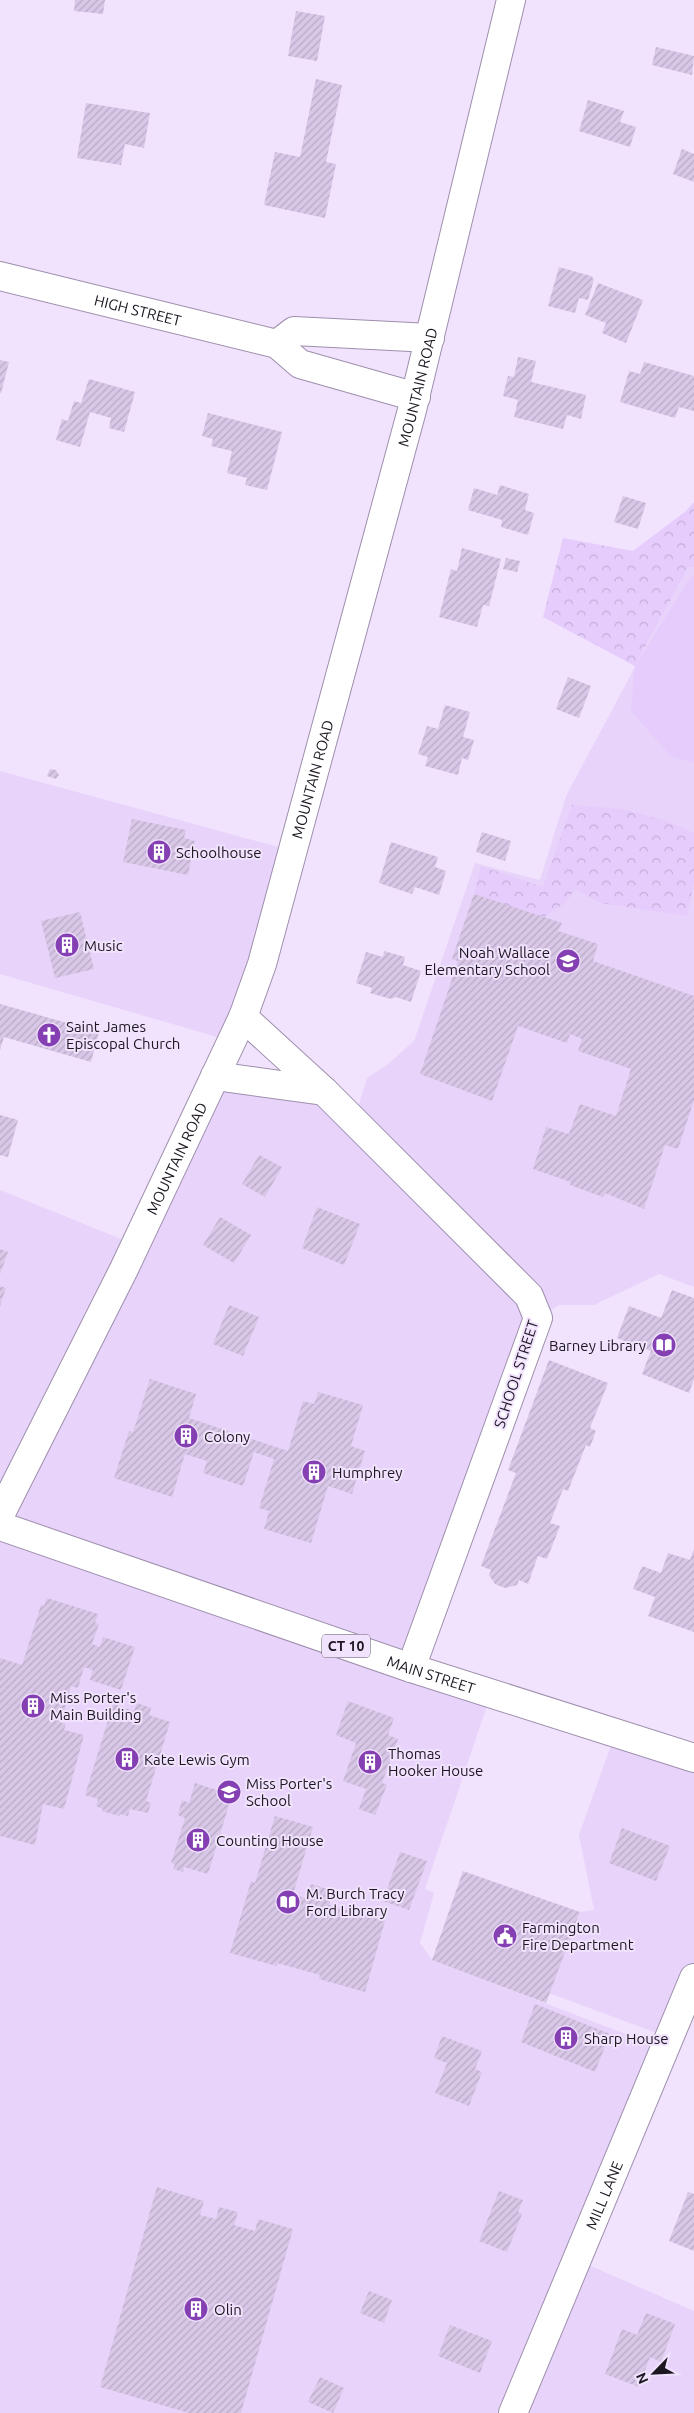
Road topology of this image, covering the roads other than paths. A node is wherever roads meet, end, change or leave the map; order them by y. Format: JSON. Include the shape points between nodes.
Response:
{"nodes":[{"id":1,"x":511,"y":0,"type":"edge"},
{"id":2,"x":0,"y":276,"type":"edge"},
{"id":3,"x":430,"y":338,"type":"junction"},
{"id":4,"x":277,"y":344,"type":"junction"},
{"id":5,"x":416,"y":397,"type":"junction"},
{"id":6,"x":242,"y":1017,"type":"junction"},
{"id":7,"x":215,"y":1076,"type":"junction"},
{"id":8,"x":324,"y":1091,"type":"junction"},
{"id":9,"x":0,"y":1516,"type":"edge"},
{"id":10,"x":0,"y":1526,"type":"edge"},
{"id":11,"x":411,"y":1668,"type":"junction"},
{"id":12,"x":694,"y":1758,"type":"edge"},
{"id":13,"x":694,"y":1978,"type":"edge"},
{"id":14,"x":513,"y":2413,"type":"edge"}],
"edges":[{"from":1,"to":3,"type":"main road","name":"MOUNTAIN ROAD"},
{"from":2,"to":4,"type":"main road","name":"HIGH STREET"},
{"from":3,"to":4,"type":"main road","via":[[294,331]]},
{"from":3,"to":5,"type":"main road","name":"MOUNTAIN ROAD"},
{"from":4,"to":5,"type":"main road","name":"HIGH STREET","via":[[300,364]]},
{"from":5,"to":6,"type":"main road","name":"MOUNTAIN ROAD","via":[[264,954]]},
{"from":6,"to":7,"type":"main road","name":"MOUNTAIN ROAD"},
{"from":6,"to":8,"type":"main road","name":"SCHOOL STREET"},
{"from":7,"to":8,"type":"main road"},
{"from":7,"to":9,"type":"main road","name":"MOUNTAIN ROAD","via":[[124,1269]]},
{"from":8,"to":11,"type":"main road","name":"SCHOOL STREET","via":[[529,1296],[538,1318]]},
{"from":10,"to":11,"type":"main road","name":"MAIN STREET","number":"CT 10"},
{"from":11,"to":12,"type":"main road","name":"MAIN STREET","number":"CT 10"},
{"from":13,"to":14,"type":"main road","name":"MILL LANE"}]}
